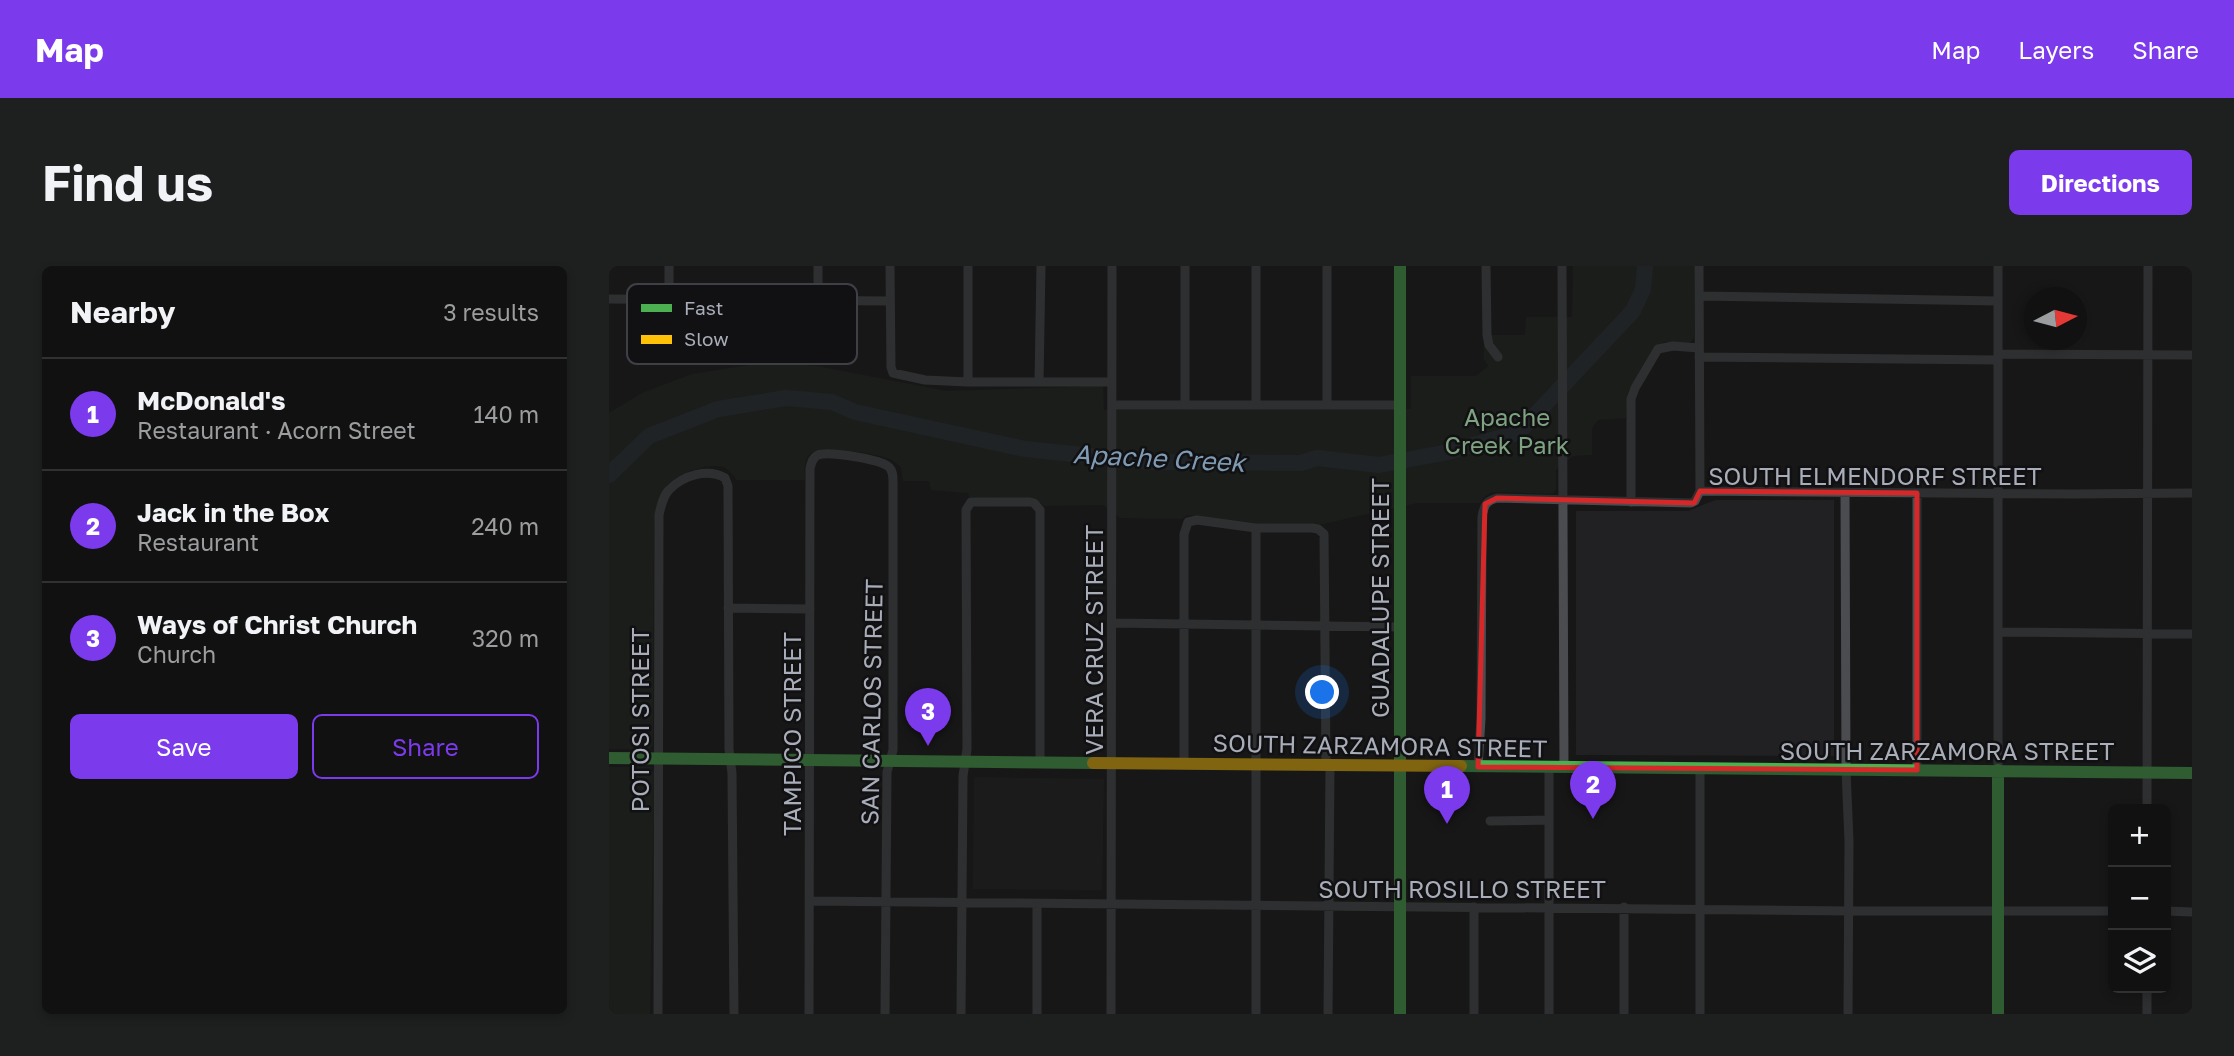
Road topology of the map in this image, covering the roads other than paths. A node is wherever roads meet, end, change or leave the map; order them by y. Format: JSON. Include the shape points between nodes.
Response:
{"nodes":[{"id":1,"x":669,"y":266,"type":"edge"},
{"id":2,"x":818,"y":266,"type":"edge"},
{"id":3,"x":890,"y":266,"type":"edge"},
{"id":4,"x":968,"y":266,"type":"edge"},
{"id":5,"x":1041,"y":266,"type":"edge"},
{"id":6,"x":1112,"y":266,"type":"edge"},
{"id":7,"x":1185,"y":266,"type":"edge"},
{"id":8,"x":1256,"y":266,"type":"edge"},
{"id":9,"x":1327,"y":266,"type":"edge"},
{"id":10,"x":1400,"y":266,"type":"edge"},
{"id":11,"x":1486,"y":266,"type":"edge"},
{"id":12,"x":1562,"y":266,"type":"edge"},
{"id":13,"x":1699,"y":266,"type":"edge"},
{"id":14,"x":1998,"y":266,"type":"edge"},
{"id":15,"x":2148,"y":266,"type":"edge"},
{"id":16,"x":669,"y":284,"type":"edge"},
{"id":17,"x":818,"y":284,"type":"edge"},
{"id":18,"x":1699,"y":296,"type":"junction"},
{"id":19,"x":609,"y":299,"type":"edge"},
{"id":20,"x":627,"y":299,"type":"edge"},
{"id":21,"x":1998,"y":301,"type":"junction"},
{"id":22,"x":857,"y":302,"type":"edge"},
{"id":23,"x":890,"y":302,"type":"junction"},
{"id":24,"x":1699,"y":352,"type":"junction"},
{"id":25,"x":2147,"y":355,"type":"junction"},
{"id":26,"x":2192,"y":355,"type":"edge"},
{"id":27,"x":1498,"y":357,"type":"dead end"},
{"id":28,"x":1998,"y":357,"type":"junction"},
{"id":29,"x":968,"y":382,"type":"junction"},
{"id":30,"x":1039,"y":382,"type":"junction"},
{"id":31,"x":1112,"y":382,"type":"junction"},
{"id":32,"x":1112,"y":405,"type":"junction"},
{"id":33,"x":1185,"y":405,"type":"junction"},
{"id":34,"x":1256,"y":405,"type":"junction"},
{"id":35,"x":1327,"y":405,"type":"junction"},
{"id":36,"x":1400,"y":405,"type":"junction"},
{"id":37,"x":817,"y":456,"type":"joint"},
{"id":38,"x":1700,"y":491,"type":"junction"},
{"id":39,"x":1845,"y":492,"type":"junction"},
{"id":40,"x":1917,"y":493,"type":"junction"},
{"id":41,"x":1998,"y":493,"type":"junction"},
{"id":42,"x":2147,"y":493,"type":"junction"},
{"id":43,"x":2192,"y":493,"type":"edge"},
{"id":44,"x":1562,"y":500,"type":"junction"},
{"id":45,"x":1631,"y":502,"type":"junction"},
{"id":46,"x":1256,"y":528,"type":"junction"},
{"id":47,"x":727,"y":608,"type":"junction"},
{"id":48,"x":810,"y":609,"type":"junction"},
{"id":49,"x":1112,"y":624,"type":"junction"},
{"id":50,"x":1184,"y":624,"type":"junction"},
{"id":51,"x":1257,"y":625,"type":"junction"},
{"id":52,"x":1326,"y":626,"type":"junction"},
{"id":53,"x":1401,"y":626,"type":"junction"},
{"id":54,"x":1998,"y":632,"type":"junction"},
{"id":55,"x":2147,"y":634,"type":"junction"},
{"id":56,"x":2192,"y":634,"type":"edge"},
{"id":57,"x":609,"y":758,"type":"edge"},
{"id":58,"x":658,"y":759,"type":"junction"},
{"id":59,"x":730,"y":760,"type":"junction"},
{"id":60,"x":810,"y":761,"type":"junction"},
{"id":61,"x":890,"y":762,"type":"junction"},
{"id":62,"x":965,"y":762,"type":"junction"},
{"id":63,"x":1040,"y":763,"type":"junction"},
{"id":64,"x":1112,"y":764,"type":"junction"},
{"id":65,"x":1184,"y":764,"type":"junction"},
{"id":66,"x":1256,"y":765,"type":"junction"},
{"id":67,"x":1328,"y":765,"type":"junction"},
{"id":68,"x":1401,"y":766,"type":"junction"},
{"id":69,"x":1478,"y":767,"type":"junction"},
{"id":70,"x":1549,"y":768,"type":"junction"},
{"id":71,"x":1564,"y":768,"type":"junction"},
{"id":72,"x":1700,"y":769,"type":"junction"},
{"id":73,"x":1846,"y":770,"type":"junction"},
{"id":74,"x":1917,"y":770,"type":"junction"},
{"id":75,"x":1998,"y":770,"type":"junction"},
{"id":76,"x":2147,"y":772,"type":"junction"},
{"id":77,"x":2192,"y":772,"type":"edge"},
{"id":78,"x":2147,"y":804,"type":"edge"},
{"id":79,"x":1549,"y":820,"type":"junction"},
{"id":80,"x":1490,"y":821,"type":"dead end"},
{"id":81,"x":810,"y":901,"type":"junction"},
{"id":82,"x":885,"y":902,"type":"junction"},
{"id":83,"x":961,"y":903,"type":"junction"},
{"id":84,"x":1037,"y":904,"type":"junction"},
{"id":85,"x":1111,"y":904,"type":"junction"},
{"id":86,"x":1256,"y":906,"type":"junction"},
{"id":87,"x":1329,"y":906,"type":"junction"},
{"id":88,"x":1400,"y":907,"type":"junction"},
{"id":89,"x":1549,"y":907,"type":"junction"},
{"id":90,"x":1624,"y":907,"type":"junction"},
{"id":91,"x":1474,"y":908,"type":"junction"},
{"id":92,"x":1700,"y":909,"type":"junction"},
{"id":93,"x":1998,"y":910,"type":"junction"},
{"id":94,"x":1849,"y":911,"type":"junction"},
{"id":95,"x":2108,"y":911,"type":"edge"},
{"id":96,"x":2171,"y":911,"type":"edge"},
{"id":97,"x":2192,"y":912,"type":"edge"},
{"id":98,"x":2147,"y":993,"type":"edge"},
{"id":99,"x":657,"y":1014,"type":"edge"},
{"id":100,"x":734,"y":1014,"type":"edge"},
{"id":101,"x":809,"y":1014,"type":"edge"},
{"id":102,"x":885,"y":1014,"type":"edge"},
{"id":103,"x":961,"y":1014,"type":"edge"},
{"id":104,"x":1037,"y":1014,"type":"edge"},
{"id":105,"x":1111,"y":1014,"type":"edge"},
{"id":106,"x":1256,"y":1014,"type":"edge"},
{"id":107,"x":1328,"y":1014,"type":"edge"},
{"id":108,"x":1400,"y":1014,"type":"edge"},
{"id":109,"x":1474,"y":1014,"type":"edge"},
{"id":110,"x":1549,"y":1014,"type":"edge"},
{"id":111,"x":1624,"y":1014,"type":"edge"},
{"id":112,"x":1700,"y":1014,"type":"edge"},
{"id":113,"x":1848,"y":1014,"type":"edge"},
{"id":114,"x":1998,"y":1014,"type":"edge"},
{"id":115,"x":2147,"y":1014,"type":"edge"}],
"edges":[{"from":1,"to":16,"type":"street"},
{"from":2,"to":17,"type":"street"},
{"from":3,"to":23,"type":"street"},
{"from":4,"to":29,"type":"street"},
{"from":5,"to":30,"type":"street"},
{"from":6,"to":31,"type":"street","name":"VERA CRUZ STREET"},
{"from":7,"to":33,"type":"street"},
{"from":8,"to":34,"type":"street"},
{"from":9,"to":35,"type":"street"},
{"from":10,"to":36,"type":"main road","name":"GUADALUPE STREET"},
{"from":11,"to":27,"type":"street","via":[[1487,335]]},
{"from":12,"to":44,"type":"street"},
{"from":13,"to":18,"type":"street"},
{"from":14,"to":21,"type":"street"},
{"from":15,"to":25,"type":"street"},
{"from":18,"to":21,"type":"street"},
{"from":18,"to":24,"type":"street"},
{"from":19,"to":20,"type":"street"},
{"from":21,"to":28,"type":"street"},
{"from":22,"to":23,"type":"street"},
{"from":23,"to":29,"type":"street","via":[[893,373]]},
{"from":24,"to":28,"type":"street"},
{"from":24,"to":38,"type":"street"},
{"from":24,"to":45,"type":"street","via":[[1673,346],[1658,349],[1635,388],[1631,399]]},
{"from":25,"to":26,"type":"street"},
{"from":25,"to":28,"type":"street"},
{"from":25,"to":42,"type":"street"},
{"from":28,"to":41,"type":"street"},
{"from":29,"to":30,"type":"street"},
{"from":30,"to":31,"type":"street"},
{"from":31,"to":32,"type":"street","name":"VERA CRUZ STREET"},
{"from":32,"to":33,"type":"street"},
{"from":32,"to":49,"type":"street","name":"VERA CRUZ STREET"},
{"from":33,"to":34,"type":"street"},
{"from":34,"to":35,"type":"street"},
{"from":35,"to":36,"type":"street"},
{"from":36,"to":53,"type":"main road","name":"GUADALUPE STREET"},
{"from":37,"to":48,"type":"street","name":"TAMPICO STREET","via":[[810,470]]},
{"from":37,"to":61,"type":"street","name":"SAN CARLOS STREET","via":[[875,460],[888,466],[893,475]]},
{"from":38,"to":39,"type":"street","name":"SOUTH ELMENDORF STREET"},
{"from":38,"to":45,"type":"street","name":"SOUTH ELMENDORF STREET","via":[[1691,503]]},
{"from":39,"to":40,"type":"street","name":"SOUTH ELMENDORF STREET"},
{"from":39,"to":73,"type":"street"},
{"from":40,"to":41,"type":"street","name":"SOUTH ELMENDORF STREET"},
{"from":40,"to":74,"type":"street"},
{"from":41,"to":42,"type":"street","name":"SOUTH ELMENDORF STREET"},
{"from":41,"to":54,"type":"street"},
{"from":42,"to":43,"type":"street","name":"SOUTH ELMENDORF STREET"},
{"from":42,"to":55,"type":"street"},
{"from":44,"to":45,"type":"street","name":"SOUTH ELMENDORF STREET"},
{"from":44,"to":69,"type":"street","name":"SOUTH ELMENDORF STREET","via":[[1497,498],[1483,508]]},
{"from":44,"to":71,"type":"street"},
{"from":46,"to":50,"type":"street","via":[[1197,520],[1187,523]]},
{"from":46,"to":51,"type":"street"},
{"from":46,"to":52,"type":"street","via":[[1318,529],[1325,537]]},
{"from":47,"to":48,"type":"street"},
{"from":47,"to":58,"type":"street","name":"POTOSI STREET","via":[[728,486],[717,474],[688,477],[669,490],[659,515]]},
{"from":47,"to":59,"type":"street"},
{"from":48,"to":60,"type":"street","name":"TAMPICO STREET"},
{"from":49,"to":50,"type":"street"},
{"from":49,"to":64,"type":"street","name":"VERA CRUZ STREET"},
{"from":50,"to":51,"type":"street"},
{"from":50,"to":65,"type":"street"},
{"from":51,"to":52,"type":"street"},
{"from":51,"to":66,"type":"street"},
{"from":52,"to":53,"type":"street"},
{"from":52,"to":67,"type":"street"},
{"from":53,"to":68,"type":"main road","name":"GUADALUPE STREET"},
{"from":54,"to":55,"type":"street"},
{"from":54,"to":75,"type":"street"},
{"from":55,"to":56,"type":"street"},
{"from":55,"to":76,"type":"street"},
{"from":57,"to":58,"type":"main road","name":"SOUTH ZARZAMORA STREET"},
{"from":58,"to":59,"type":"main road","name":"SOUTH ZARZAMORA STREET"},
{"from":58,"to":99,"type":"street","name":"POTOSI STREET"},
{"from":59,"to":60,"type":"main road","name":"SOUTH ZARZAMORA STREET"},
{"from":59,"to":100,"type":"street"},
{"from":60,"to":61,"type":"main road","name":"SOUTH ZARZAMORA STREET"},
{"from":60,"to":81,"type":"street","name":"TAMPICO STREET"},
{"from":61,"to":62,"type":"main road","name":"SOUTH ZARZAMORA STREET"},
{"from":61,"to":82,"type":"street","name":"SAN CARLOS STREET"},
{"from":62,"to":63,"type":"main road","name":"SOUTH ZARZAMORA STREET"},
{"from":62,"to":63,"type":"street","via":[[966,510],[974,501],[1030,502],[1040,510]]},
{"from":62,"to":83,"type":"street"},
{"from":63,"to":64,"type":"main road","name":"SOUTH ZARZAMORA STREET"},
{"from":64,"to":65,"type":"main road","name":"SOUTH ZARZAMORA STREET"},
{"from":64,"to":85,"type":"street","name":"VERA CRUZ STREET"},
{"from":65,"to":66,"type":"main road","name":"SOUTH ZARZAMORA STREET"},
{"from":66,"to":67,"type":"main road","name":"SOUTH ZARZAMORA STREET"},
{"from":66,"to":86,"type":"street"},
{"from":67,"to":68,"type":"main road","name":"SOUTH ZARZAMORA STREET"},
{"from":67,"to":87,"type":"street"},
{"from":68,"to":69,"type":"main road","name":"SOUTH ZARZAMORA STREET"},
{"from":68,"to":88,"type":"main road","name":"GUADALUPE STREET"},
{"from":69,"to":70,"type":"main road","name":"SOUTH ZARZAMORA STREET"},
{"from":70,"to":71,"type":"main road","name":"SOUTH ZARZAMORA STREET"},
{"from":70,"to":79,"type":"street"},
{"from":71,"to":72,"type":"main road","name":"SOUTH ZARZAMORA STREET"},
{"from":72,"to":73,"type":"main road","name":"SOUTH ZARZAMORA STREET"},
{"from":72,"to":92,"type":"street"},
{"from":73,"to":74,"type":"main road","name":"SOUTH ZARZAMORA STREET"},
{"from":73,"to":94,"type":"street"},
{"from":74,"to":75,"type":"main road","name":"SOUTH ZARZAMORA STREET"},
{"from":75,"to":76,"type":"main road","name":"SOUTH ZARZAMORA STREET"},
{"from":75,"to":93,"type":"main road"},
{"from":76,"to":77,"type":"main road","name":"SOUTH ZARZAMORA STREET"},
{"from":76,"to":78,"type":"street"},
{"from":79,"to":80,"type":"street"},
{"from":79,"to":89,"type":"street"},
{"from":81,"to":82,"type":"street","name":"SOUTH ROSILLO STREET"},
{"from":81,"to":101,"type":"street","name":"TAMPICO STREET"},
{"from":82,"to":83,"type":"street","name":"SOUTH ROSILLO STREET"},
{"from":82,"to":102,"type":"street","name":"SAN CARLOS STREET"},
{"from":83,"to":84,"type":"street","name":"SOUTH ROSILLO STREET"},
{"from":83,"to":103,"type":"street"},
{"from":84,"to":85,"type":"street","name":"SOUTH ROSILLO STREET"},
{"from":84,"to":104,"type":"street"},
{"from":85,"to":86,"type":"street","name":"SOUTH ROSILLO STREET"},
{"from":85,"to":105,"type":"street","name":"VERA CRUZ STREET"},
{"from":86,"to":87,"type":"street","name":"SOUTH ROSILLO STREET"},
{"from":86,"to":106,"type":"street"},
{"from":87,"to":88,"type":"street","name":"SOUTH ROSILLO STREET"},
{"from":87,"to":107,"type":"street"},
{"from":88,"to":91,"type":"street","name":"SOUTH ROSILLO STREET"},
{"from":88,"to":108,"type":"main road","name":"GUADALUPE STREET"},
{"from":89,"to":90,"type":"street","name":"SOUTH ROSILLO STREET"},
{"from":89,"to":91,"type":"street","name":"SOUTH ROSILLO STREET"},
{"from":89,"to":110,"type":"street"},
{"from":90,"to":92,"type":"street","name":"SOUTH ROSILLO STREET"},
{"from":90,"to":111,"type":"street"},
{"from":91,"to":109,"type":"street"},
{"from":92,"to":94,"type":"street","name":"SOUTH ROSILLO STREET"},
{"from":92,"to":112,"type":"street"},
{"from":93,"to":94,"type":"street","name":"SOUTH ROSILLO STREET"},
{"from":93,"to":95,"type":"street","name":"SOUTH ROSILLO STREET"},
{"from":93,"to":114,"type":"main road"},
{"from":94,"to":113,"type":"street"},
{"from":96,"to":97,"type":"street"},
{"from":98,"to":115,"type":"street"}]}
